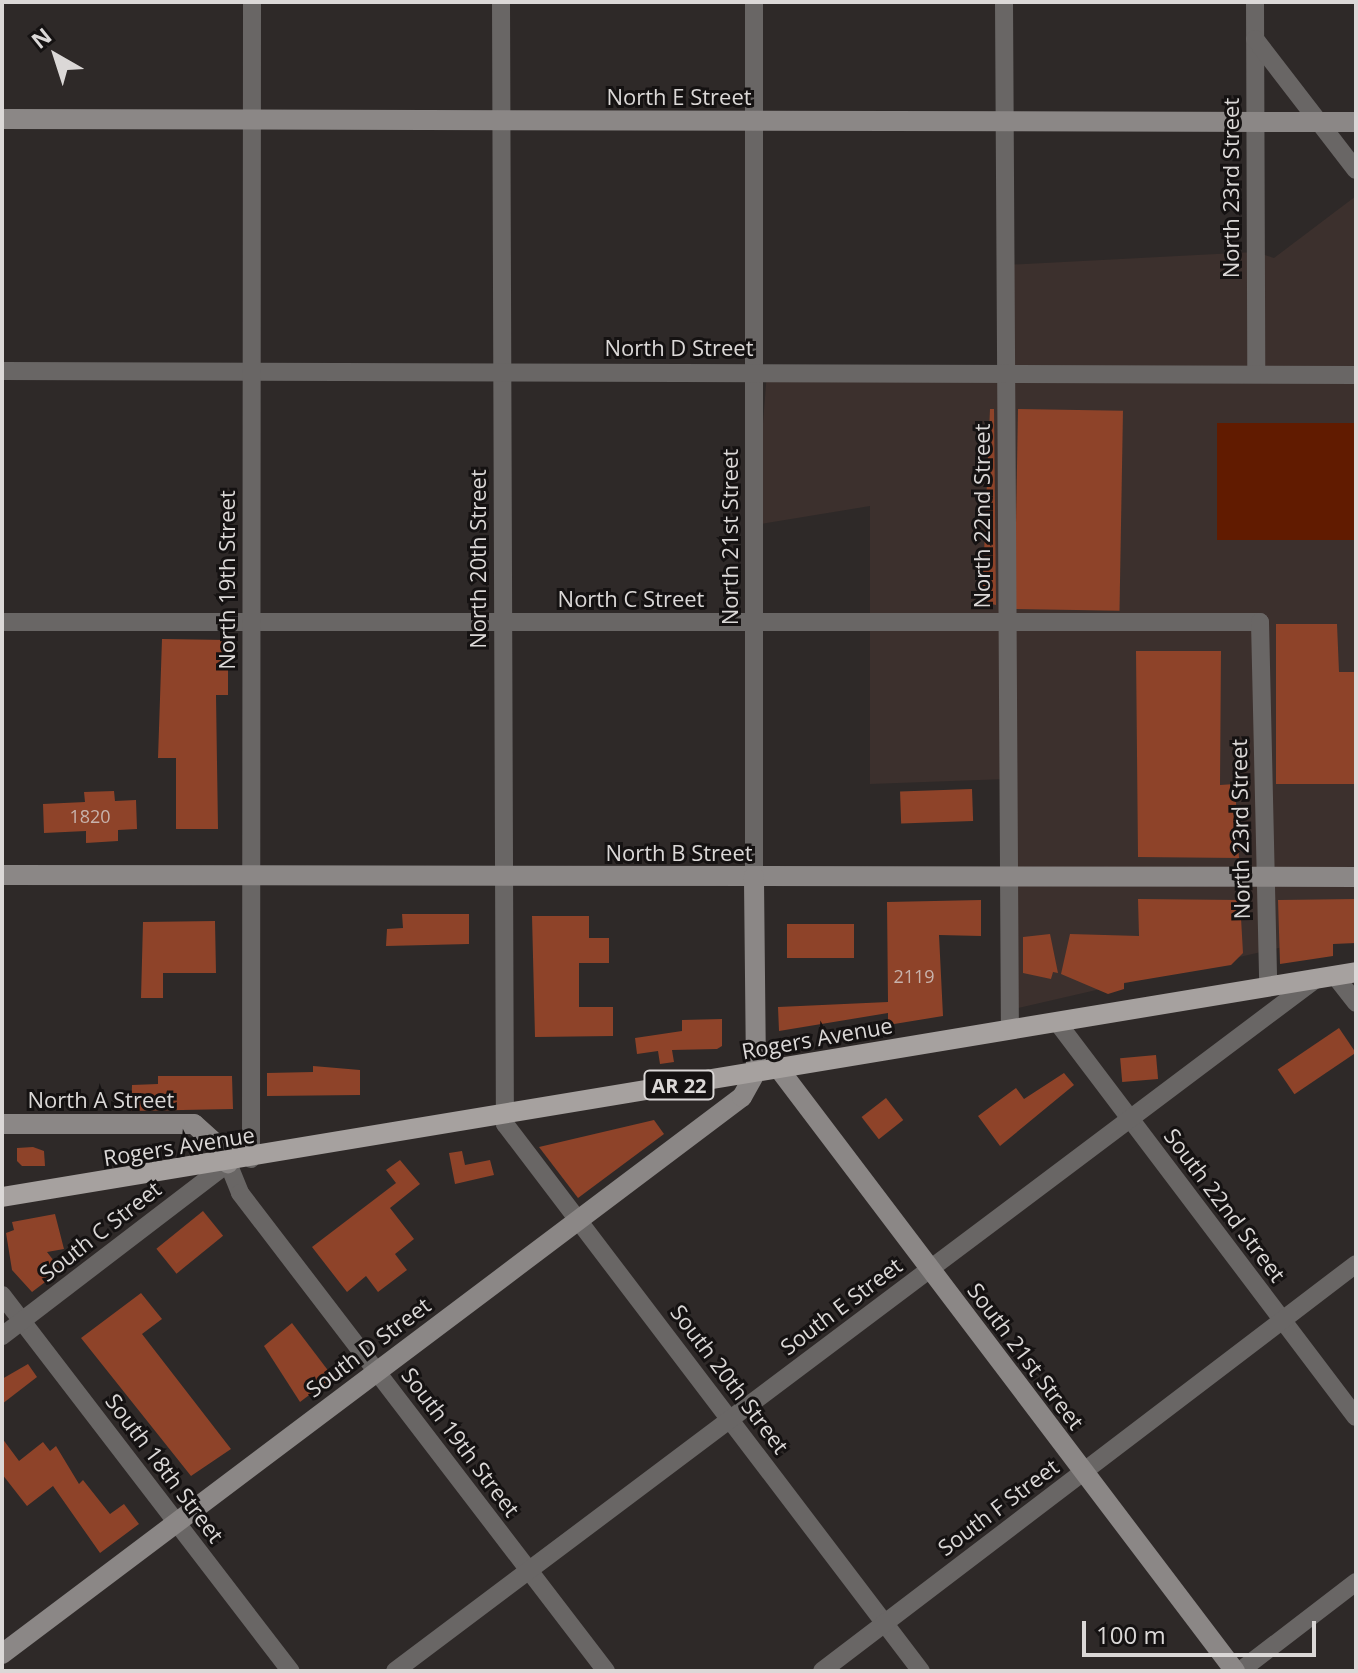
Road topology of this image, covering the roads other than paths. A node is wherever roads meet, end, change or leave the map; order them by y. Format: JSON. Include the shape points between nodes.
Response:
{"nodes":[{"id":1,"x":252,"y":2,"type":"edge"},
{"id":2,"x":501,"y":2,"type":"edge"},
{"id":3,"x":754,"y":2,"type":"edge"},
{"id":4,"x":1004,"y":2,"type":"edge"},
{"id":5,"x":1255,"y":2,"type":"edge"},
{"id":6,"x":1255,"y":39,"type":"junction"},
{"id":7,"x":2,"y":119,"type":"edge"},
{"id":8,"x":252,"y":120,"type":"junction"},
{"id":9,"x":502,"y":121,"type":"junction"},
{"id":10,"x":754,"y":121,"type":"junction"},
{"id":11,"x":1005,"y":122,"type":"junction"},
{"id":12,"x":1255,"y":122,"type":"junction"},
{"id":13,"x":1320,"y":122,"type":"junction"},
{"id":14,"x":1356,"y":122,"type":"edge"},
{"id":15,"x":1356,"y":170,"type":"edge"},
{"id":16,"x":251,"y":370,"type":"junction"},
{"id":17,"x":2,"y":371,"type":"edge"},
{"id":18,"x":502,"y":371,"type":"junction"},
{"id":19,"x":755,"y":372,"type":"junction"},
{"id":20,"x":1005,"y":373,"type":"junction"},
{"id":21,"x":1256,"y":373,"type":"junction"},
{"id":22,"x":1356,"y":375,"type":"edge"},
{"id":23,"x":2,"y":622,"type":"edge"},
{"id":24,"x":251,"y":622,"type":"junction"},
{"id":25,"x":1260,"y":622,"type":"joint"},
{"id":26,"x":502,"y":623,"type":"junction"},
{"id":27,"x":754,"y":623,"type":"junction"},
{"id":28,"x":1007,"y":624,"type":"junction"},
{"id":29,"x":2,"y":875,"type":"edge"},
{"id":30,"x":251,"y":876,"type":"junction"},
{"id":31,"x":754,"y":876,"type":"junction"},
{"id":32,"x":1006,"y":876,"type":"junction"},
{"id":33,"x":1265,"y":876,"type":"junction"},
{"id":34,"x":503,"y":877,"type":"junction"},
{"id":35,"x":1356,"y":877,"type":"edge"},
{"id":36,"x":1356,"y":972,"type":"edge"},
{"id":37,"x":1325,"y":977,"type":"junction"},
{"id":38,"x":1268,"y":987,"type":"junction"},
{"id":39,"x":1356,"y":1003,"type":"edge"},
{"id":40,"x":1057,"y":1022,"type":"junction"},
{"id":41,"x":1010,"y":1029,"type":"junction"},
{"id":42,"x":779,"y":1069,"type":"junction"},
{"id":43,"x":756,"y":1072,"type":"junction"},
{"id":44,"x":505,"y":1115,"type":"junction"},
{"id":45,"x":1131,"y":1119,"type":"junction"},
{"id":46,"x":2,"y":1124,"type":"edge"},
{"id":47,"x":251,"y":1159,"type":"junction"},
{"id":48,"x":228,"y":1163,"type":"junction"},
{"id":49,"x":2,"y":1197,"type":"edge"},
{"id":50,"x":578,"y":1221,"type":"junction"},
{"id":51,"x":1356,"y":1264,"type":"edge"},
{"id":52,"x":930,"y":1269,"type":"junction"},
{"id":53,"x":2,"y":1295,"type":"edge"},
{"id":54,"x":1282,"y":1320,"type":"junction"},
{"id":55,"x":22,"y":1321,"type":"junction"},
{"id":56,"x":2,"y":1336,"type":"edge"},
{"id":57,"x":376,"y":1371,"type":"junction"},
{"id":58,"x":1356,"y":1417,"type":"edge"},
{"id":59,"x":730,"y":1418,"type":"junction"},
{"id":60,"x":1084,"y":1472,"type":"junction"},
{"id":61,"x":175,"y":1521,"type":"junction"},
{"id":62,"x":529,"y":1570,"type":"junction"},
{"id":63,"x":1356,"y":1582,"type":"edge"},
{"id":64,"x":885,"y":1623,"type":"junction"},
{"id":65,"x":2,"y":1654,"type":"edge"},
{"id":66,"x":291,"y":1671,"type":"edge"},
{"id":67,"x":395,"y":1671,"type":"edge"},
{"id":68,"x":606,"y":1671,"type":"edge"},
{"id":69,"x":822,"y":1671,"type":"edge"},
{"id":70,"x":921,"y":1671,"type":"edge"},
{"id":71,"x":1237,"y":1671,"type":"edge"}],
"edges":[{"from":1,"to":8,"type":"street","name":"North 19th Street"},
{"from":2,"to":9,"type":"street","name":"North 20th Street"},
{"from":3,"to":10,"type":"street","name":"North 21st Street"},
{"from":4,"to":11,"type":"street","name":"North 22nd Street"},
{"from":5,"to":6,"type":"street","name":"North 23rd Street"},
{"from":6,"to":12,"type":"street","name":"North 23rd Street"},
{"from":6,"to":13,"type":"street"},
{"from":7,"to":8,"type":"street","name":"North E Street"},
{"from":8,"to":9,"type":"street","name":"North E Street"},
{"from":8,"to":16,"type":"street","name":"North 19th Street"},
{"from":9,"to":10,"type":"street","name":"North E Street"},
{"from":9,"to":18,"type":"street","name":"North 20th Street"},
{"from":10,"to":11,"type":"street","name":"North E Street"},
{"from":10,"to":19,"type":"street","name":"North 21st Street"},
{"from":11,"to":12,"type":"street","name":"North E Street"},
{"from":11,"to":20,"type":"street","name":"North 22nd Street"},
{"from":12,"to":13,"type":"street","name":"North E Street"},
{"from":12,"to":21,"type":"street","name":"North 23rd Street"},
{"from":13,"to":14,"type":"street","name":"North E Street"},
{"from":13,"to":15,"type":"street"},
{"from":16,"to":17,"type":"street","name":"North D Street"},
{"from":16,"to":18,"type":"street","name":"North D Street"},
{"from":16,"to":24,"type":"street","name":"North 19th Street"},
{"from":18,"to":19,"type":"street","name":"North D Street"},
{"from":18,"to":26,"type":"street","name":"North 20th Street"},
{"from":19,"to":20,"type":"street","name":"North D Street"},
{"from":19,"to":27,"type":"street","name":"North 21st Street"},
{"from":20,"to":21,"type":"street","name":"North D Street"},
{"from":20,"to":28,"type":"street","name":"North 22nd Street"},
{"from":21,"to":22,"type":"street","name":"North D Street"},
{"from":23,"to":24,"type":"street","name":"North C Street"},
{"from":24,"to":26,"type":"street","name":"North C Street"},
{"from":24,"to":30,"type":"street","name":"North 19th Street"},
{"from":25,"to":28,"type":"street","name":"North C Street"},
{"from":25,"to":33,"type":"street","name":"North 23rd Street"},
{"from":26,"to":27,"type":"street","name":"North C Street"},
{"from":26,"to":34,"type":"street","name":"North 20th Street"},
{"from":27,"to":28,"type":"street","name":"North C Street"},
{"from":27,"to":31,"type":"street","name":"North 21st Street"},
{"from":28,"to":32,"type":"street","name":"North 22nd Street"},
{"from":29,"to":30,"type":"street","name":"North B Street"},
{"from":30,"to":34,"type":"street","name":"North B Street"},
{"from":30,"to":47,"type":"street","name":"North 19th Street"},
{"from":31,"to":32,"type":"street","name":"North B Street"},
{"from":31,"to":34,"type":"street","name":"North B Street"},
{"from":31,"to":43,"type":"street","name":"North 21st Street"},
{"from":32,"to":33,"type":"street","name":"North B Street"},
{"from":32,"to":41,"type":"street","name":"North 22nd Street"},
{"from":33,"to":35,"type":"street","name":"North B Street"},
{"from":33,"to":38,"type":"street","name":"North 23rd Street"},
{"from":34,"to":44,"type":"street","name":"North 20th Street"},
{"from":36,"to":37,"type":"main road","name":"Rogers Avenue","number":"AR 22"},
{"from":37,"to":38,"type":"main road","name":"Rogers Avenue","number":"AR 22"},
{"from":37,"to":39,"type":"street"},
{"from":37,"to":45,"type":"street","name":"South E Street"},
{"from":38,"to":40,"type":"main road","name":"Rogers Avenue","number":"AR 22"},
{"from":40,"to":41,"type":"main road","name":"Rogers Avenue","number":"AR 22"},
{"from":40,"to":45,"type":"street","name":"South 22nd Street"},
{"from":41,"to":42,"type":"main road","name":"Rogers Avenue","number":"AR 22"},
{"from":42,"to":43,"type":"main road","name":"Rogers Avenue","number":"AR 22"},
{"from":42,"to":52,"type":"street","name":"South 21st Street"},
{"from":43,"to":44,"type":"main road","name":"Rogers Avenue","number":"AR 22"},
{"from":43,"to":50,"type":"street","name":"South D Street","via":[[742,1097]]},
{"from":44,"to":47,"type":"main road","name":"Rogers Avenue","number":"AR 22"},
{"from":44,"to":50,"type":"street","name":"South 20th Street","via":[[505,1124]]},
{"from":45,"to":52,"type":"street","name":"South E Street"},
{"from":45,"to":54,"type":"street","name":"South 22nd Street"},
{"from":46,"to":48,"type":"street","name":"North A Street","via":[[194,1124],[224,1151]]},
{"from":47,"to":48,"type":"main road","name":"Rogers Avenue","number":"AR 22"},
{"from":48,"to":49,"type":"main road","name":"Rogers Avenue","number":"AR 22"},
{"from":48,"to":55,"type":"street","name":"South C Street"},
{"from":48,"to":57,"type":"street","name":"South 19th Street","via":[[240,1193]]},
{"from":50,"to":57,"type":"street","name":"South D Street"},
{"from":50,"to":59,"type":"street","name":"South 20th Street"},
{"from":51,"to":54,"type":"street","name":"South F Street"},
{"from":52,"to":59,"type":"street","name":"South E Street"},
{"from":52,"to":60,"type":"street","name":"South 21st Street"},
{"from":53,"to":55,"type":"street","name":"South 18th Street"},
{"from":54,"to":58,"type":"street","name":"South 22nd Street"},
{"from":54,"to":60,"type":"street","name":"South F Street"},
{"from":55,"to":56,"type":"street","name":"South C Street"},
{"from":55,"to":61,"type":"street","name":"South 18th Street"},
{"from":57,"to":61,"type":"street","name":"South D Street"},
{"from":57,"to":62,"type":"street","name":"South 19th Street"},
{"from":59,"to":62,"type":"street","name":"South E Street"},
{"from":59,"to":64,"type":"street","name":"South 20th Street"},
{"from":60,"to":64,"type":"street","name":"South F Street"},
{"from":60,"to":71,"type":"street","name":"South 21st Street"},
{"from":61,"to":65,"type":"street","name":"South D Street"},
{"from":61,"to":66,"type":"street","name":"South 18th Street"},
{"from":62,"to":67,"type":"street","name":"South E Street"},
{"from":62,"to":68,"type":"street","name":"South 19th Street"},
{"from":63,"to":71,"type":"street"},
{"from":64,"to":69,"type":"street","name":"South F Street"},
{"from":64,"to":70,"type":"street","name":"South 20th Street"}]}
